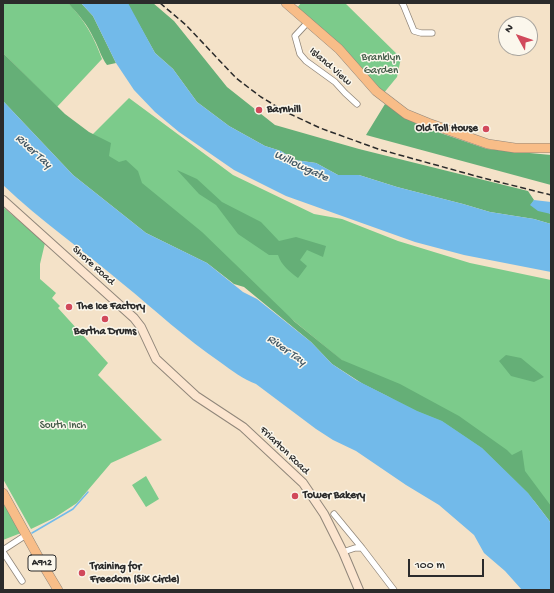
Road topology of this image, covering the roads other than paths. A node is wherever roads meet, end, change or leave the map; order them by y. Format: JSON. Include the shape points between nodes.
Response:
{"nodes":[{"id":1,"x":286,"y":3,"type":"edge"},
{"id":2,"x":402,"y":3,"type":"edge"},
{"id":3,"x":308,"y":22,"type":"junction"},
{"id":4,"x":432,"y":33,"type":"dead end"},
{"id":5,"x":357,"y":104,"type":"dead end"},
{"id":6,"x":551,"y":148,"type":"edge"},
{"id":7,"x":3,"y":200,"type":"edge"},
{"id":8,"x":156,"y":359,"type":"joint"},
{"id":9,"x":3,"y":493,"type":"edge"},
{"id":10,"x":334,"y":514,"type":"dead end"},
{"id":11,"x":26,"y":535,"type":"junction"},
{"id":12,"x":362,"y":548,"type":"junction"},
{"id":13,"x":3,"y":551,"type":"edge"},
{"id":14,"x":343,"y":552,"type":"junction"},
{"id":15,"x":22,"y":581,"type":"dead end"},
{"id":16,"x":58,"y":590,"type":"edge"},
{"id":17,"x":359,"y":590,"type":"edge"},
{"id":18,"x":394,"y":590,"type":"edge"}],
"edges":[{"from":1,"to":3,"type":"main road"},
{"from":2,"to":4,"type":"street","via":[[414,31]]},
{"from":3,"to":5,"type":"street","name":"Island View","via":[[295,36],[300,54],[335,82]]},
{"from":3,"to":6,"type":"main road","via":[[339,49],[376,92],[406,114],[488,144],[515,148]]},
{"from":7,"to":8,"type":"street","name":"Shore Road","via":[[134,318]]},
{"from":8,"to":14,"type":"street","name":"Friarton Road","via":[[196,396],[243,427],[303,483],[324,514]]},
{"from":9,"to":11,"type":"main road","number":"A912"},
{"from":10,"to":12,"type":"street"},
{"from":11,"to":13,"type":"street"},
{"from":11,"to":16,"type":"main road","number":"A912"},
{"from":12,"to":14,"type":"street"},
{"from":12,"to":18,"type":"street"},
{"from":13,"to":15,"type":"street"},
{"from":14,"to":17,"type":"street","name":"Friarton Road"}]}
